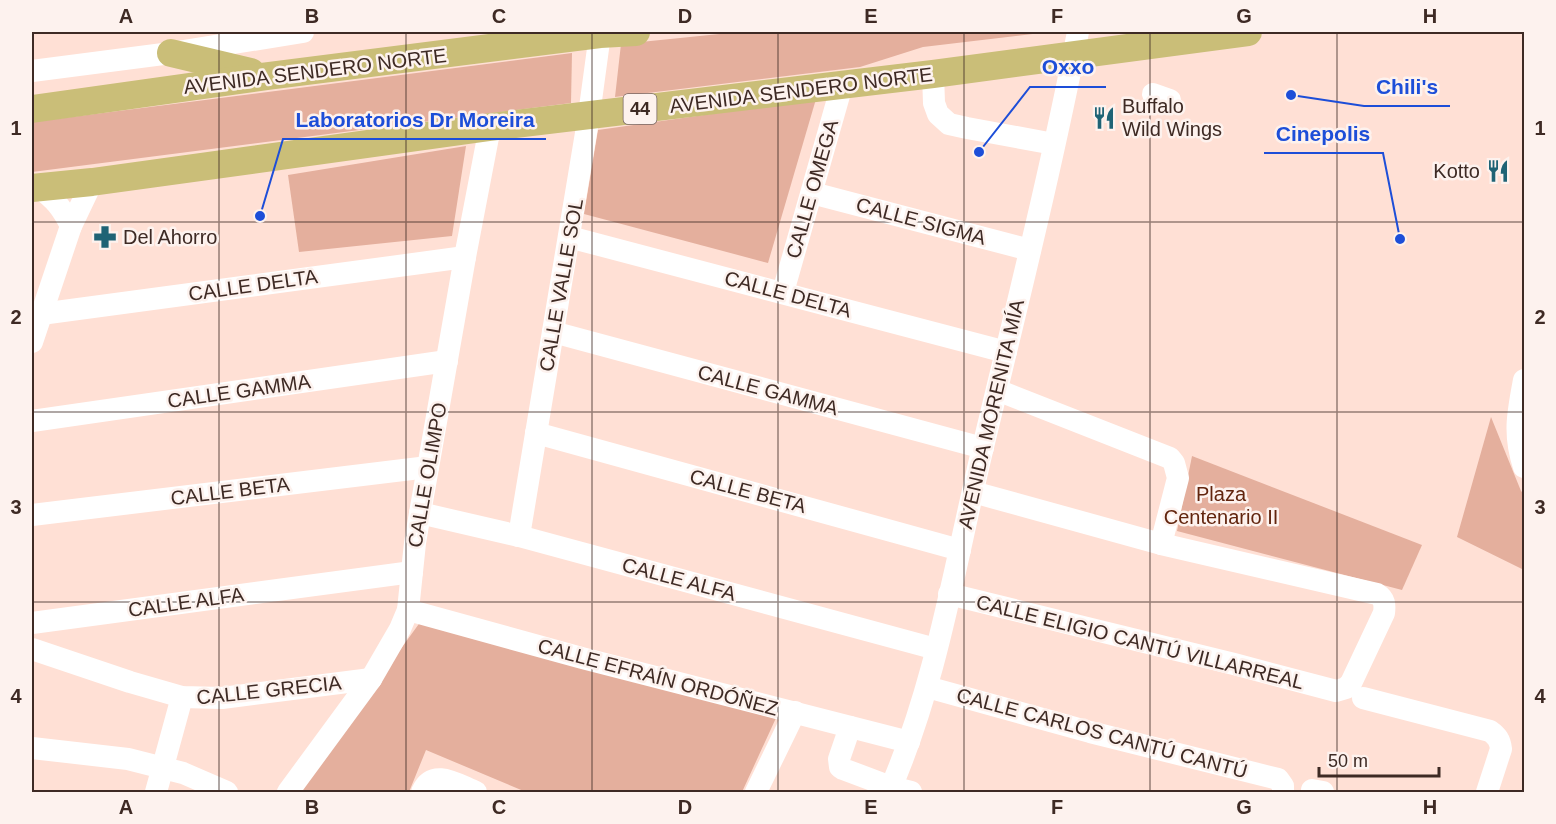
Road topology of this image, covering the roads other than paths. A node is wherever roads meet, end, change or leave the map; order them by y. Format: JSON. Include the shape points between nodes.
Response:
{"nodes":[{"id":1,"x":303,"y":32,"type":"edge"},
{"id":2,"x":636,"y":32,"type":"edge"},
{"id":3,"x":1248,"y":32,"type":"edge"},
{"id":4,"x":600,"y":34,"type":"junction"},
{"id":5,"x":1076,"y":44,"type":"edge"},
{"id":6,"x":171,"y":53,"type":"junction"},
{"id":7,"x":32,"y":71,"type":"edge"},
{"id":8,"x":933,"y":74,"type":"junction"},
{"id":9,"x":268,"y":76,"type":"junction"},
{"id":10,"x":842,"y":85,"type":"junction"},
{"id":11,"x":32,"y":109,"type":"edge"},
{"id":12,"x":589,"y":115,"type":"junction"},
{"id":13,"x":490,"y":127,"type":"junction"},
{"id":14,"x":1054,"y":144,"type":"junction"},
{"id":15,"x":92,"y":182,"type":"junction"},
{"id":16,"x":35,"y":187,"type":"edge"},
{"id":17,"x":812,"y":193,"type":"junction"},
{"id":18,"x":71,"y":226,"type":"junction"},
{"id":19,"x":569,"y":237,"type":"junction"},
{"id":20,"x":1030,"y":250,"type":"junction"},
{"id":21,"x":465,"y":256,"type":"junction"},
{"id":22,"x":783,"y":292,"type":"junction"},
{"id":23,"x":41,"y":314,"type":"junction"},
{"id":24,"x":553,"y":332,"type":"junction"},
{"id":25,"x":32,"y":342,"type":"edge"},
{"id":26,"x":1006,"y":352,"type":"junction"},
{"id":27,"x":447,"y":362,"type":"junction"},
{"id":28,"x":1524,"y":380,"type":"edge"},
{"id":29,"x":998,"y":390,"type":"junction"},
{"id":30,"x":32,"y":421,"type":"edge"},
{"id":31,"x":536,"y":433,"type":"junction"},
{"id":32,"x":982,"y":448,"type":"junction"},
{"id":33,"x":428,"y":467,"type":"junction"},
{"id":34,"x":1524,"y":467,"type":"edge"},
{"id":35,"x":973,"y":492,"type":"junction"},
{"id":36,"x":420,"y":513,"type":"junction"},
{"id":37,"x":32,"y":515,"type":"edge"},
{"id":38,"x":519,"y":536,"type":"junction"},
{"id":39,"x":1161,"y":544,"type":"junction"},
{"id":40,"x":960,"y":550,"type":"junction"},
{"id":41,"x":412,"y":572,"type":"junction"},
{"id":42,"x":950,"y":594,"type":"junction"},
{"id":43,"x":408,"y":610,"type":"junction"},
{"id":44,"x":32,"y":623,"type":"edge"},
{"id":45,"x":32,"y":649,"type":"edge"},
{"id":46,"x":936,"y":649,"type":"junction"},
{"id":47,"x":371,"y":679,"type":"junction"},
{"id":48,"x":927,"y":687,"type":"junction"},
{"id":49,"x":182,"y":697,"type":"junction"},
{"id":50,"x":1363,"y":698,"type":"dead end"},
{"id":51,"x":795,"y":712,"type":"junction"},
{"id":52,"x":850,"y":727,"type":"junction"},
{"id":53,"x":909,"y":742,"type":"junction"},
{"id":54,"x":32,"y":748,"type":"edge"},
{"id":55,"x":163,"y":767,"type":"junction"},
{"id":56,"x":428,"y":786,"type":"edge"},
{"id":57,"x":1280,"y":786,"type":"edge"},
{"id":58,"x":897,"y":791,"type":"edge"},
{"id":59,"x":156,"y":792,"type":"edge"},
{"id":60,"x":227,"y":792,"type":"edge"},
{"id":61,"x":288,"y":792,"type":"edge"},
{"id":62,"x":476,"y":792,"type":"edge"},
{"id":63,"x":756,"y":792,"type":"edge"},
{"id":64,"x":1487,"y":792,"type":"edge"}],
"edges":[{"from":1,"to":6,"type":"street","name":"AVENIDA SENDERO NORTE"},
{"from":2,"to":4,"type":"main road","name":"AVENIDA SENDERO NORTE"},
{"from":3,"to":5,"type":"main road","name":"AVENIDA SENDERO NORTE","number":"44"},
{"from":4,"to":9,"type":"main road","name":"AVENIDA SENDERO NORTE"},
{"from":4,"to":12,"type":"street","name":"CALLE VALLE SOL"},
{"from":5,"to":8,"type":"main road","name":"AVENIDA SENDERO NORTE","number":"44"},
{"from":5,"to":14,"type":"street","name":"AVENIDA MORENITA MÍA"},
{"from":6,"to":7,"type":"street","name":"AVENIDA SENDERO NORTE"},
{"from":6,"to":9,"type":"main road"},
{"from":8,"to":10,"type":"main road","name":"AVENIDA SENDERO NORTE","number":"44"},
{"from":8,"to":14,"type":"street","via":[[934,103],[938,114],[949,124]]},
{"from":9,"to":11,"type":"main road","name":"AVENIDA SENDERO NORTE"},
{"from":10,"to":12,"type":"main road","name":"AVENIDA SENDERO NORTE","number":"44"},
{"from":10,"to":17,"type":"street","name":"CALLE OMEGA"},
{"from":12,"to":13,"type":"main road","name":"AVENIDA SENDERO NORTE","number":"44"},
{"from":12,"to":19,"type":"street","name":"CALLE VALLE SOL"},
{"from":13,"to":15,"type":"main road","name":"AVENIDA SENDERO NORTE","number":"44"},
{"from":13,"to":21,"type":"street","name":"CALLE OLIMPO"},
{"from":14,"to":20,"type":"street","name":"AVENIDA MORENITA MÍA"},
{"from":15,"to":16,"type":"main road","name":"AVENIDA SENDERO NORTE","number":"44"},
{"from":15,"to":18,"type":"street"},
{"from":16,"to":18,"type":"street","via":[[63,209]]},
{"from":17,"to":20,"type":"street","name":"CALLE SIGMA"},
{"from":17,"to":22,"type":"street","name":"CALLE OMEGA"},
{"from":18,"to":23,"type":"street"},
{"from":19,"to":22,"type":"street","name":"CALLE DELTA"},
{"from":19,"to":24,"type":"street","name":"CALLE VALLE SOL"},
{"from":20,"to":26,"type":"street","name":"AVENIDA MORENITA MÍA"},
{"from":21,"to":23,"type":"street","name":"CALLE DELTA"},
{"from":21,"to":27,"type":"street","name":"CALLE OLIMPO"},
{"from":22,"to":26,"type":"street","name":"CALLE DELTA"},
{"from":23,"to":25,"type":"street"},
{"from":24,"to":31,"type":"street","name":"CALLE VALLE SOL"},
{"from":24,"to":32,"type":"street","name":"CALLE GAMMA"},
{"from":26,"to":29,"type":"street","name":"AVENIDA MORENITA MÍA"},
{"from":27,"to":30,"type":"street","name":"CALLE GAMMA"},
{"from":27,"to":33,"type":"street","name":"CALLE OLIMPO"},
{"from":28,"to":34,"type":"street","via":[[1516,422]]},
{"from":29,"to":32,"type":"street","name":"AVENIDA MORENITA MÍA"},
{"from":29,"to":39,"type":"street","via":[[1170,458],[1178,478]]},
{"from":31,"to":38,"type":"street","name":"CALLE VALLE SOL"},
{"from":31,"to":40,"type":"street","name":"CALLE BETA"},
{"from":32,"to":35,"type":"street","name":"AVENIDA MORENITA MÍA"},
{"from":33,"to":36,"type":"street","name":"CALLE OLIMPO"},
{"from":33,"to":37,"type":"street","name":"CALLE BETA"},
{"from":35,"to":39,"type":"street"},
{"from":35,"to":40,"type":"street","name":"AVENIDA MORENITA MÍA"},
{"from":36,"to":38,"type":"street","name":"CALLE ALFA"},
{"from":36,"to":41,"type":"street","name":"CALLE OLIMPO"},
{"from":38,"to":46,"type":"street","name":"CALLE ALFA"},
{"from":39,"to":42,"type":"street","name":"CALLE ELIGIO CANTÚ VILLARREAL","via":[[1382,597],[1384,613],[1351,683],[1331,691]]},
{"from":40,"to":42,"type":"street","name":"AVENIDA MORENITA MÍA"},
{"from":41,"to":43,"type":"street","name":"CALLE OLIMPO"},
{"from":41,"to":44,"type":"street","name":"CALLE ALFA"},
{"from":42,"to":46,"type":"street","name":"AVENIDA MORENITA MÍA"},
{"from":43,"to":47,"type":"street","name":"CALLE OLIMPO"},
{"from":43,"to":51,"type":"street","name":"CALLE EFRAÍN ORDÓÑEZ"},
{"from":45,"to":49,"type":"street","name":"CALLE GRECIA"},
{"from":46,"to":48,"type":"street","name":"AVENIDA MORENITA MÍA"},
{"from":47,"to":49,"type":"street","name":"CALLE GRECIA","via":[[222,698]]},
{"from":47,"to":61,"type":"street","name":"CALLE OLIMPO"},
{"from":48,"to":53,"type":"street","name":"AVENIDA MORENITA MÍA"},
{"from":48,"to":57,"type":"street","name":"CALLE CARLOS CANTÚ CANTÚ"},
{"from":49,"to":55,"type":"street"},
{"from":50,"to":64,"type":"street","via":[[1490,731],[1501,748]]},
{"from":51,"to":52,"type":"street","name":"CALLE EFRAÍN ORDÓÑEZ"},
{"from":51,"to":63,"type":"street"},
{"from":52,"to":53,"type":"street","name":"CALLE EFRAÍN ORDÓÑEZ"},
{"from":52,"to":58,"type":"street","via":[[840,767]]},
{"from":53,"to":58,"type":"street","name":"AVENIDA MORENITA MÍA"},
{"from":54,"to":55,"type":"street"},
{"from":55,"to":59,"type":"street"},
{"from":55,"to":60,"type":"street"},
{"from":56,"to":62,"type":"street","via":[[450,781]]}]}
